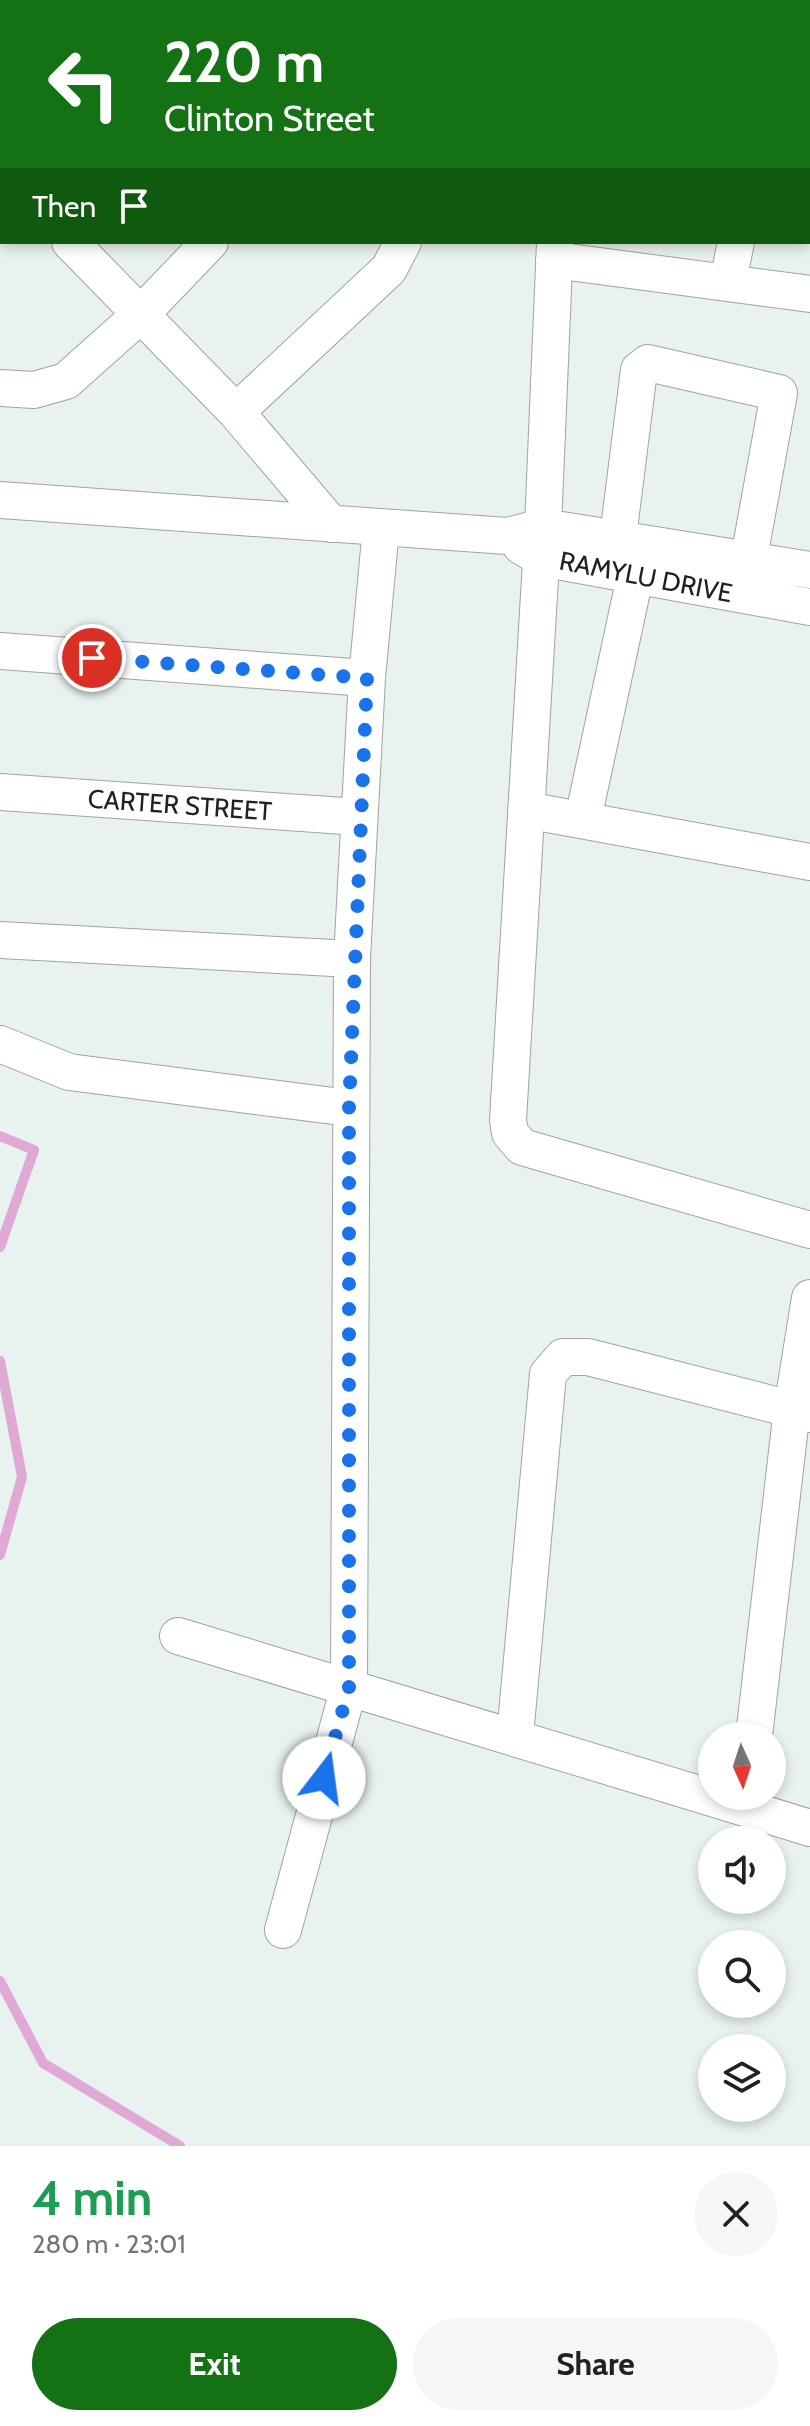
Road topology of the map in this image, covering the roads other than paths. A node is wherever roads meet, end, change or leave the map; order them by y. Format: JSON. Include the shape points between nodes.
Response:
{"nodes":[{"id":1,"x":72,"y":244,"type":"edge"},
{"id":2,"x":208,"y":244,"type":"edge"},
{"id":3,"x":402,"y":244,"type":"edge"},
{"id":4,"x":736,"y":244,"type":"edge"},
{"id":5,"x":555,"y":251,"type":"edge"},
{"id":6,"x":728,"y":281,"type":"junction"},
{"id":7,"x":810,"y":294,"type":"edge"},
{"id":8,"x":140,"y":315,"type":"junction"},
{"id":9,"x":0,"y":388,"type":"edge"},
{"id":10,"x":236,"y":412,"type":"junction"},
{"id":11,"x":0,"y":500,"type":"edge"},
{"id":12,"x":331,"y":524,"type":"junction"},
{"id":13,"x":381,"y":528,"type":"junction"},
{"id":14,"x":618,"y":537,"type":"junction"},
{"id":15,"x":542,"y":542,"type":"junction"},
{"id":16,"x":749,"y":558,"type":"junction"},
{"id":17,"x":810,"y":570,"type":"edge"},
{"id":18,"x":635,"y":577,"type":"junction"},
{"id":19,"x":810,"y":607,"type":"edge"},
{"id":20,"x":0,"y":651,"type":"edge"},
{"id":21,"x":367,"y":678,"type":"junction"},
{"id":22,"x":0,"y":792,"type":"edge"},
{"id":23,"x":526,"y":810,"type":"junction"},
{"id":24,"x":359,"y":817,"type":"junction"},
{"id":25,"x":583,"y":819,"type":"junction"},
{"id":26,"x":810,"y":862,"type":"edge"},
{"id":27,"x":0,"y":940,"type":"edge"},
{"id":28,"x":352,"y":959,"type":"junction"},
{"id":29,"x":0,"y":1044,"type":"edge"},
{"id":30,"x":349,"y":1108,"type":"junction"},
{"id":31,"x":810,"y":1230,"type":"edge"},
{"id":32,"x":810,"y":1298,"type":"edge"},
{"id":33,"x":801,"y":1411,"type":"edge"},
{"id":34,"x":178,"y":1636,"type":"dead end"},
{"id":35,"x":349,"y":1687,"type":"junction"},
{"id":36,"x":756,"y":1722,"type":"edge"},
{"id":37,"x":515,"y":1736,"type":"junction"},
{"id":38,"x":698,"y":1788,"type":"edge"},
{"id":39,"x":766,"y":1810,"type":"edge"},
{"id":40,"x":810,"y":1828,"type":"edge"},
{"id":41,"x":283,"y":1930,"type":"dead end"}],
"edges":[{"from":1,"to":8,"type":"street"},
{"from":2,"to":8,"type":"street"},
{"from":3,"to":10,"type":"street","via":[[389,269]]},
{"from":4,"to":6,"type":"street"},
{"from":5,"to":6,"type":"street"},
{"from":5,"to":15,"type":"street"},
{"from":6,"to":7,"type":"street"},
{"from":8,"to":9,"type":"street","via":[[66,381],[34,390]]},
{"from":8,"to":10,"type":"street"},
{"from":10,"to":12,"type":"street"},
{"from":11,"to":12,"type":"street","name":"RAMYLU DRIVE"},
{"from":12,"to":13,"type":"street","name":"RAMYLU DRIVE"},
{"from":13,"to":15,"type":"street","name":"RAMYLU DRIVE"},
{"from":13,"to":21,"type":"street"},
{"from":14,"to":15,"type":"street","name":"RAMYLU DRIVE"},
{"from":14,"to":16,"type":"street","name":"RAMYLU DRIVE"},
{"from":14,"to":16,"type":"street","via":[[639,370],[648,363],[779,393]]},
{"from":15,"to":18,"type":"street","name":"RAMYLU DRIVE"},
{"from":15,"to":23,"type":"street"},
{"from":16,"to":17,"type":"street","name":"RAMYLU DRIVE"},
{"from":18,"to":19,"type":"street","name":"RAMYLU DRIVE"},
{"from":18,"to":25,"type":"street"},
{"from":20,"to":21,"type":"street"},
{"from":21,"to":24,"type":"street"},
{"from":22,"to":24,"type":"street","name":"CARTER STREET"},
{"from":23,"to":25,"type":"street"},
{"from":23,"to":31,"type":"street","via":[[510,1133],[522,1147]]},
{"from":24,"to":28,"type":"street"},
{"from":25,"to":26,"type":"street"},
{"from":27,"to":28,"type":"street"},
{"from":28,"to":30,"type":"street"},
{"from":29,"to":30,"type":"street","via":[[69,1072]]},
{"from":30,"to":35,"type":"street"},
{"from":32,"to":33,"type":"street"},
{"from":33,"to":36,"type":"street"},
{"from":33,"to":37,"type":"street","via":[[588,1357],[563,1357],[548,1374]]},
{"from":34,"to":35,"type":"street"},
{"from":35,"to":37,"type":"street"},
{"from":35,"to":41,"type":"street"},
{"from":37,"to":38,"type":"street"},
{"from":39,"to":40,"type":"street"}]}
